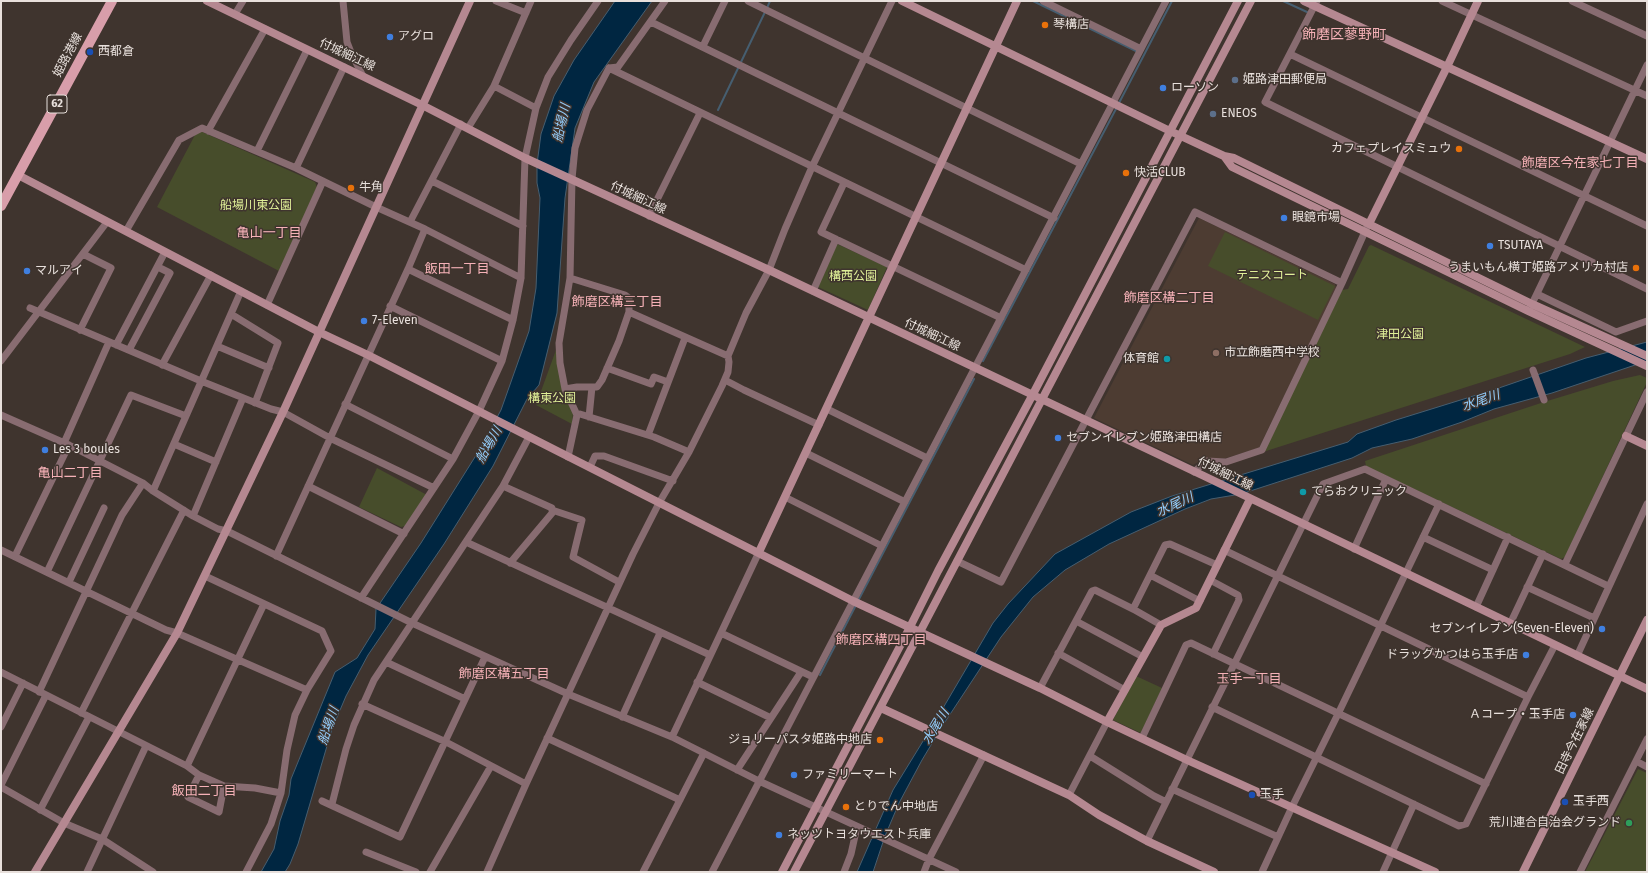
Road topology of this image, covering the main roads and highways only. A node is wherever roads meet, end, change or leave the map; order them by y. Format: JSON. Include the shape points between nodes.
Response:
{"nodes":[{"id":1,"x":112,"y":1,"type":"edge"},
{"id":2,"x":1,"y":206,"type":"edge"}],
"edges":[{"from":1,"to":2,"type":"main road","name":"姫路港線","number":"62"}]}
